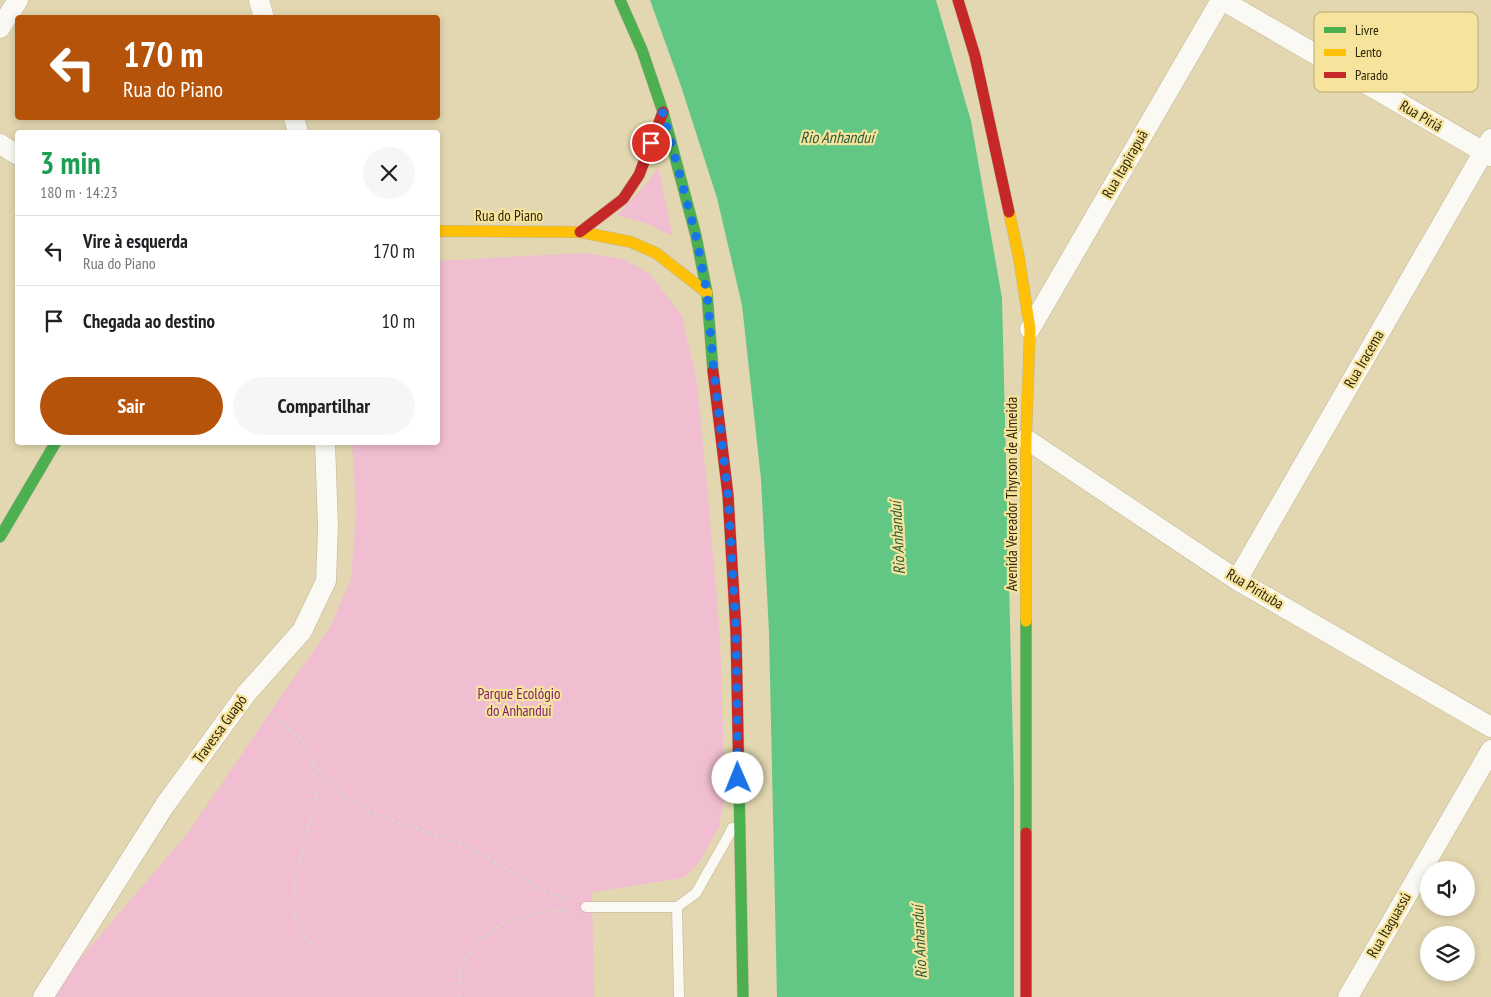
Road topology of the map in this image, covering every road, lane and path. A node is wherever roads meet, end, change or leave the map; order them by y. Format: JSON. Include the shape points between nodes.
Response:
{"nodes":[{"id":1,"x":18,"y":0,"type":"edge"},
{"id":2,"x":259,"y":0,"type":"edge"},
{"id":3,"x":620,"y":0,"type":"edge"},
{"id":4,"x":958,"y":0,"type":"edge"},
{"id":5,"x":1222,"y":0,"type":"edge"},
{"id":6,"x":263,"y":15,"type":"edge"},
{"id":7,"x":0,"y":28,"type":"edge"},
{"id":8,"x":1314,"y":52,"type":"edge"},
{"id":9,"x":1386,"y":92,"type":"edge"},
{"id":10,"x":663,"y":112,"type":"junction"},
{"id":11,"x":0,"y":144,"type":"edge"},
{"id":12,"x":1488,"y":149,"type":"edge"},
{"id":13,"x":15,"y":152,"type":"edge"},
{"id":14,"x":440,"y":231,"type":"edge"},
{"id":15,"x":580,"y":232,"type":"junction"},
{"id":16,"x":707,"y":293,"type":"junction"},
{"id":17,"x":1030,"y":329,"type":"junction"},
{"id":18,"x":1026,"y":439,"type":"junction"},
{"id":19,"x":54,"y":445,"type":"edge"},
{"id":20,"x":325,"y":445,"type":"edge"},
{"id":21,"x":0,"y":537,"type":"edge"},
{"id":22,"x":1237,"y":580,"type":"junction"},
{"id":23,"x":246,"y":694,"type":"junction"},
{"id":24,"x":1491,"y":727,"type":"edge"},
{"id":25,"x":1491,"y":750,"type":"edge"},
{"id":26,"x":314,"y":764,"type":"junction"},
{"id":27,"x":739,"y":796,"type":"junction"},
{"id":28,"x":677,"y":906,"type":"junction"},
{"id":29,"x":586,"y":907,"type":"junction"},
{"id":30,"x":313,"y":949,"type":"dead end"},
{"id":31,"x":43,"y":997,"type":"edge"},
{"id":32,"x":459,"y":997,"type":"edge"},
{"id":33,"x":678,"y":997,"type":"edge"},
{"id":34,"x":743,"y":997,"type":"edge"},
{"id":35,"x":1026,"y":997,"type":"edge"},
{"id":36,"x":1348,"y":997,"type":"edge"}],
"edges":[{"from":1,"to":7,"type":"street"},
{"from":2,"to":6,"type":"street"},
{"from":3,"to":10,"type":"main road","via":[[642,50]]},
{"from":4,"to":17,"type":"main road","name":"Avenida Vereador Thyrson de Almeida","via":[[992,129]]},
{"from":5,"to":8,"type":"street","name":"Rua Piriá"},
{"from":5,"to":17,"type":"street","name":"Rua Itapirapuã"},
{"from":9,"to":12,"type":"street","name":"Rua Piriá"},
{"from":10,"to":15,"type":"main road","via":[[639,175],[623,199]]},
{"from":10,"to":16,"type":"main road","via":[[696,236]]},
{"from":11,"to":13,"type":"street"},
{"from":12,"to":22,"type":"street","name":"Rua Iracema"},
{"from":14,"to":15,"type":"main road","name":"Rua do Piano"},
{"from":15,"to":16,"type":"main road","name":"Rua do Piano","via":[[631,242],[656,253]]},
{"from":16,"to":27,"type":"main road","via":[[728,494],[736,632]]},
{"from":17,"to":18,"type":"main road","name":"Avenida Vereador Thyrson de Almeida"},
{"from":18,"to":22,"type":"street","name":"Rua Pirituba"},
{"from":18,"to":35,"type":"main road","name":"Avenida Vereador Thyrson de Almeida"},
{"from":19,"to":21,"type":"main road"},
{"from":20,"to":23,"type":"street","name":"Travessa Guapó","via":[[326,581],[302,631]]},
{"from":22,"to":24,"type":"street","name":"Rua Pirituba"},
{"from":23,"to":26,"type":"path","via":[[300,738]]},
{"from":23,"to":31,"type":"street","name":"Travessa Guapó","via":[[165,805]]},
{"from":25,"to":36,"type":"street","name":"Rua Itaguassú"},
{"from":26,"to":29,"type":"path","via":[[339,792],[369,812],[469,847],[542,890]]},
{"from":26,"to":30,"type":"path","via":[[315,802],[294,883],[294,916]]},
{"from":27,"to":28,"type":"lane","via":[[730,833],[696,893]]},
{"from":27,"to":34,"type":"main road"},
{"from":28,"to":29,"type":"lane"},
{"from":28,"to":33,"type":"lane"},
{"from":29,"to":32,"type":"path","via":[[542,912],[505,922],[476,942],[459,974]]}]}
